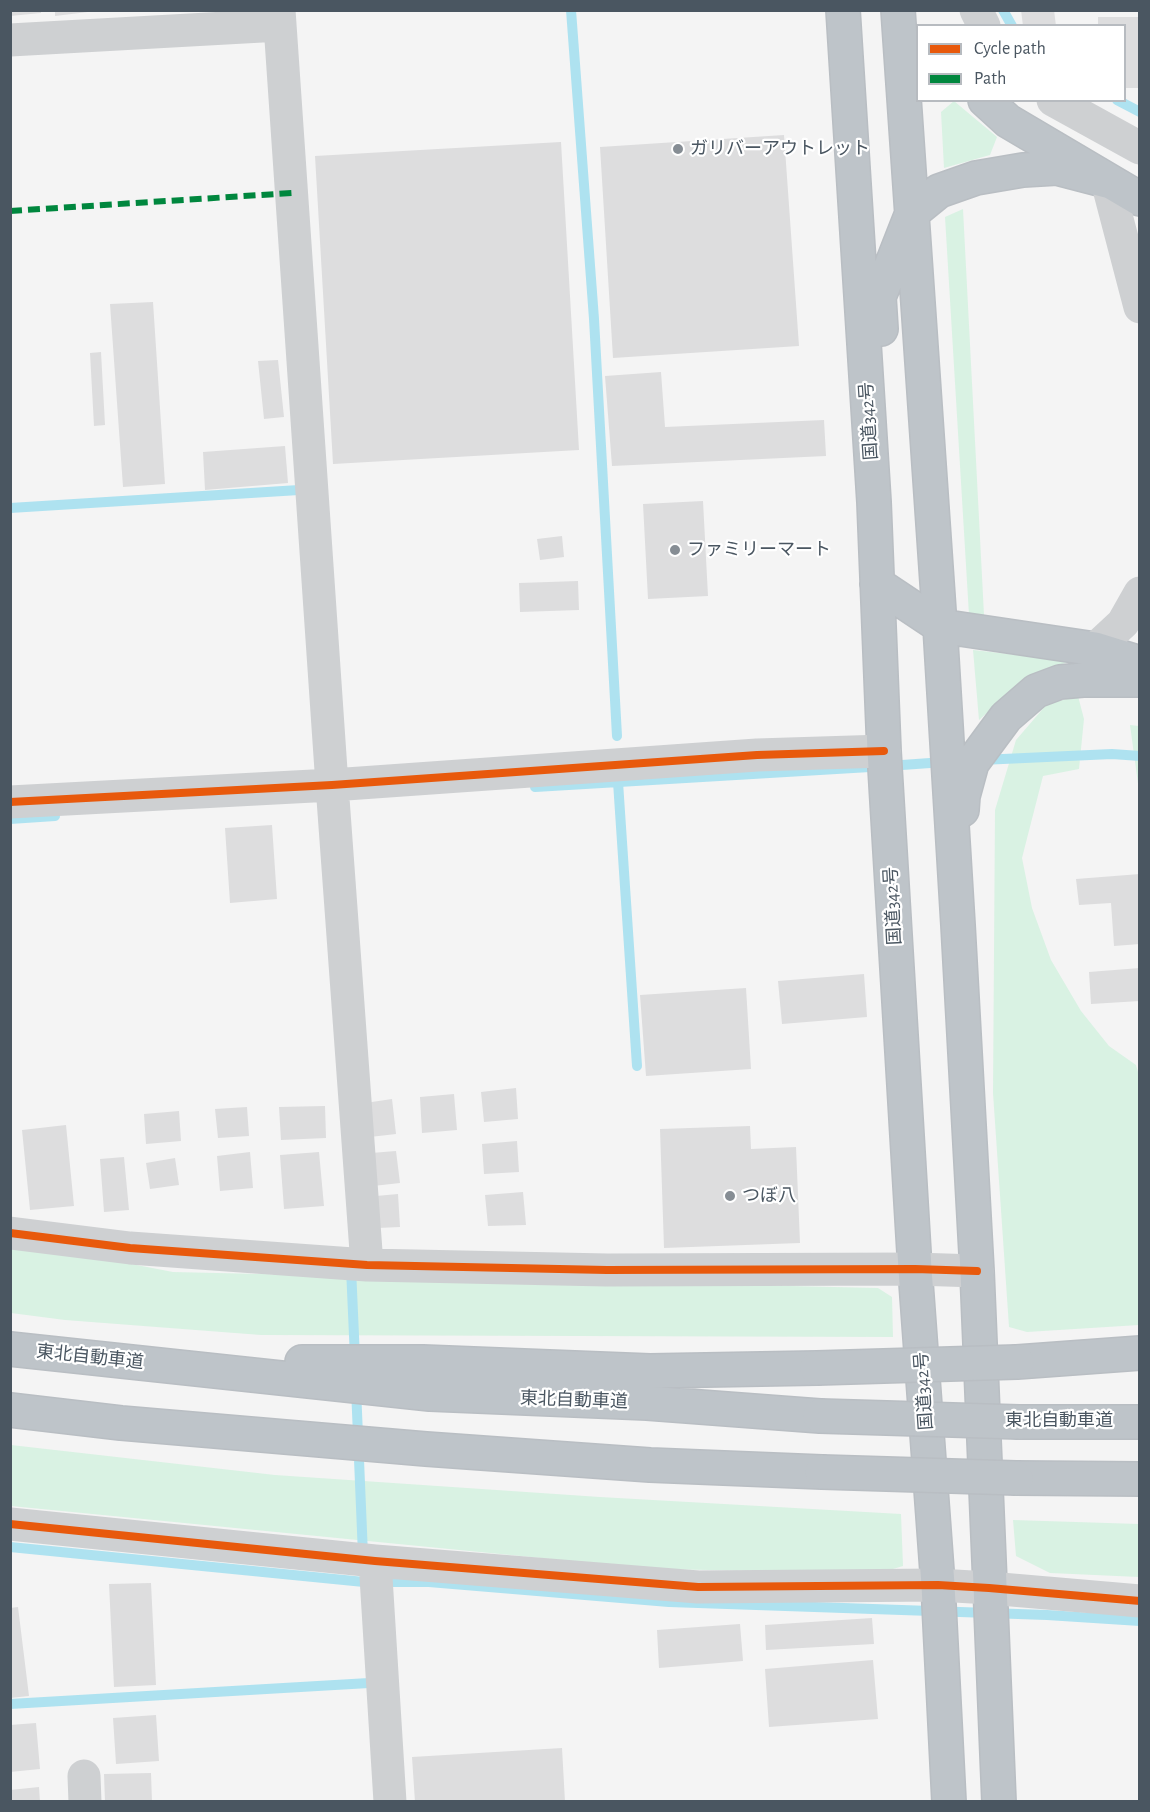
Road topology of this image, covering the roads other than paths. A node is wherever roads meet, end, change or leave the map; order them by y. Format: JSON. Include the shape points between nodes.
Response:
{"nodes":[{"id":1,"x":843,"y":10,"type":"edge"},
{"id":2,"x":898,"y":10,"type":"edge"},
{"id":3,"x":976,"y":10,"type":"edge"},
{"id":4,"x":280,"y":18,"type":"edge"},
{"id":5,"x":983,"y":24,"type":"edge"},
{"id":6,"x":10,"y":40,"type":"edge"},
{"id":7,"x":987,"y":102,"type":"edge"},
{"id":8,"x":1057,"y":102,"type":"edge"},
{"id":9,"x":1140,"y":148,"type":"edge"},
{"id":10,"x":1107,"y":181,"type":"junction"},
{"id":11,"x":1140,"y":199,"type":"edge"},
{"id":12,"x":912,"y":213,"type":"junction"},
{"id":13,"x":1140,"y":307,"type":"edge"},
{"id":14,"x":874,"y":502,"type":"junction"},
{"id":15,"x":877,"y":584,"type":"junction"},
{"id":16,"x":1140,"y":593,"type":"edge"},
{"id":17,"x":940,"y":626,"type":"junction"},
{"id":18,"x":1095,"y":649,"type":"junction"},
{"id":19,"x":1140,"y":663,"type":"edge"},
{"id":20,"x":1140,"y":680,"type":"edge"},
{"id":21,"x":884,"y":751,"type":"junction"},
{"id":22,"x":332,"y":785,"type":"junction"},
{"id":23,"x":10,"y":802,"type":"edge"},
{"id":24,"x":957,"y":925,"type":"junction"},
{"id":25,"x":10,"y":1233,"type":"edge"},
{"id":26,"x":367,"y":1265,"type":"junction"},
{"id":27,"x":915,"y":1269,"type":"junction"},
{"id":28,"x":976,"y":1271,"type":"junction"},
{"id":29,"x":10,"y":1349,"type":"edge"},
{"id":30,"x":1140,"y":1353,"type":"edge"},
{"id":31,"x":123,"y":1361,"type":"junction"},
{"id":32,"x":10,"y":1410,"type":"edge"},
{"id":33,"x":1140,"y":1422,"type":"edge"},
{"id":34,"x":1140,"y":1479,"type":"edge"},
{"id":35,"x":10,"y":1524,"type":"edge"},
{"id":36,"x":375,"y":1561,"type":"junction"},
{"id":37,"x":938,"y":1585,"type":"junction"},
{"id":38,"x":989,"y":1588,"type":"junction"},
{"id":39,"x":1140,"y":1601,"type":"edge"},
{"id":40,"x":390,"y":1802,"type":"edge"},
{"id":41,"x":949,"y":1802,"type":"edge"},
{"id":42,"x":999,"y":1802,"type":"edge"}],
"edges":[{"from":1,"to":14,"type":"highway","name":"国道342号"},
{"from":2,"to":12,"type":"highway"},
{"from":3,"to":5,"type":"street"},
{"from":4,"to":6,"type":"street"},
{"from":4,"to":22,"type":"street"},
{"from":7,"to":10,"type":"highway","via":[[1008,121]]},
{"from":8,"to":9,"type":"street"},
{"from":10,"to":11,"type":"highway"},
{"from":10,"to":12,"type":"highway","via":[[1057,168],[1023,170],[976,178],[939,191]]},
{"from":10,"to":13,"type":"street"},
{"from":12,"to":14,"type":"highway","via":[[879,297],[887,471]]},
{"from":12,"to":17,"type":"highway"},
{"from":14,"to":15,"type":"highway","name":"国道342号"},
{"from":15,"to":17,"type":"highway"},
{"from":15,"to":21,"type":"highway","name":"国道342号"},
{"from":16,"to":18,"type":"street","via":[[1123,623]]},
{"from":17,"to":18,"type":"highway"},
{"from":17,"to":24,"type":"highway"},
{"from":18,"to":19,"type":"highway"},
{"from":20,"to":24,"type":"highway","via":[[1060,682],[1036,691],[1006,717],[972,763],[963,796]]},
{"from":21,"to":22,"type":"street","via":[[757,754]]},
{"from":21,"to":27,"type":"highway","name":"国道342号"},
{"from":22,"to":23,"type":"street"},
{"from":22,"to":26,"type":"street"},
{"from":24,"to":28,"type":"highway"},
{"from":25,"to":26,"type":"street","via":[[130,1248]]},
{"from":26,"to":27,"type":"street"},
{"from":27,"to":28,"type":"street"},
{"from":27,"to":37,"type":"highway","name":"国道342号"},
{"from":28,"to":38,"type":"highway"},
{"from":29,"to":31,"type":"highway","name":"東北自動車道"},
{"from":30,"to":31,"type":"highway","bridge":true,"via":[[1017,1362],[650,1371],[423,1362]]},
{"from":31,"to":33,"type":"highway","name":"東北自動車道","bridge":true,"via":[[430,1394],[647,1403],[820,1416]]},
{"from":32,"to":34,"type":"highway","bridge":true,"via":[[121,1423],[650,1465]]},
{"from":35,"to":36,"type":"street"},
{"from":36,"to":37,"type":"street","via":[[698,1587]]},
{"from":36,"to":40,"type":"street"},
{"from":37,"to":38,"type":"street"},
{"from":37,"to":41,"type":"highway","name":"国道342号"},
{"from":38,"to":39,"type":"street"},
{"from":38,"to":42,"type":"highway"}]}
